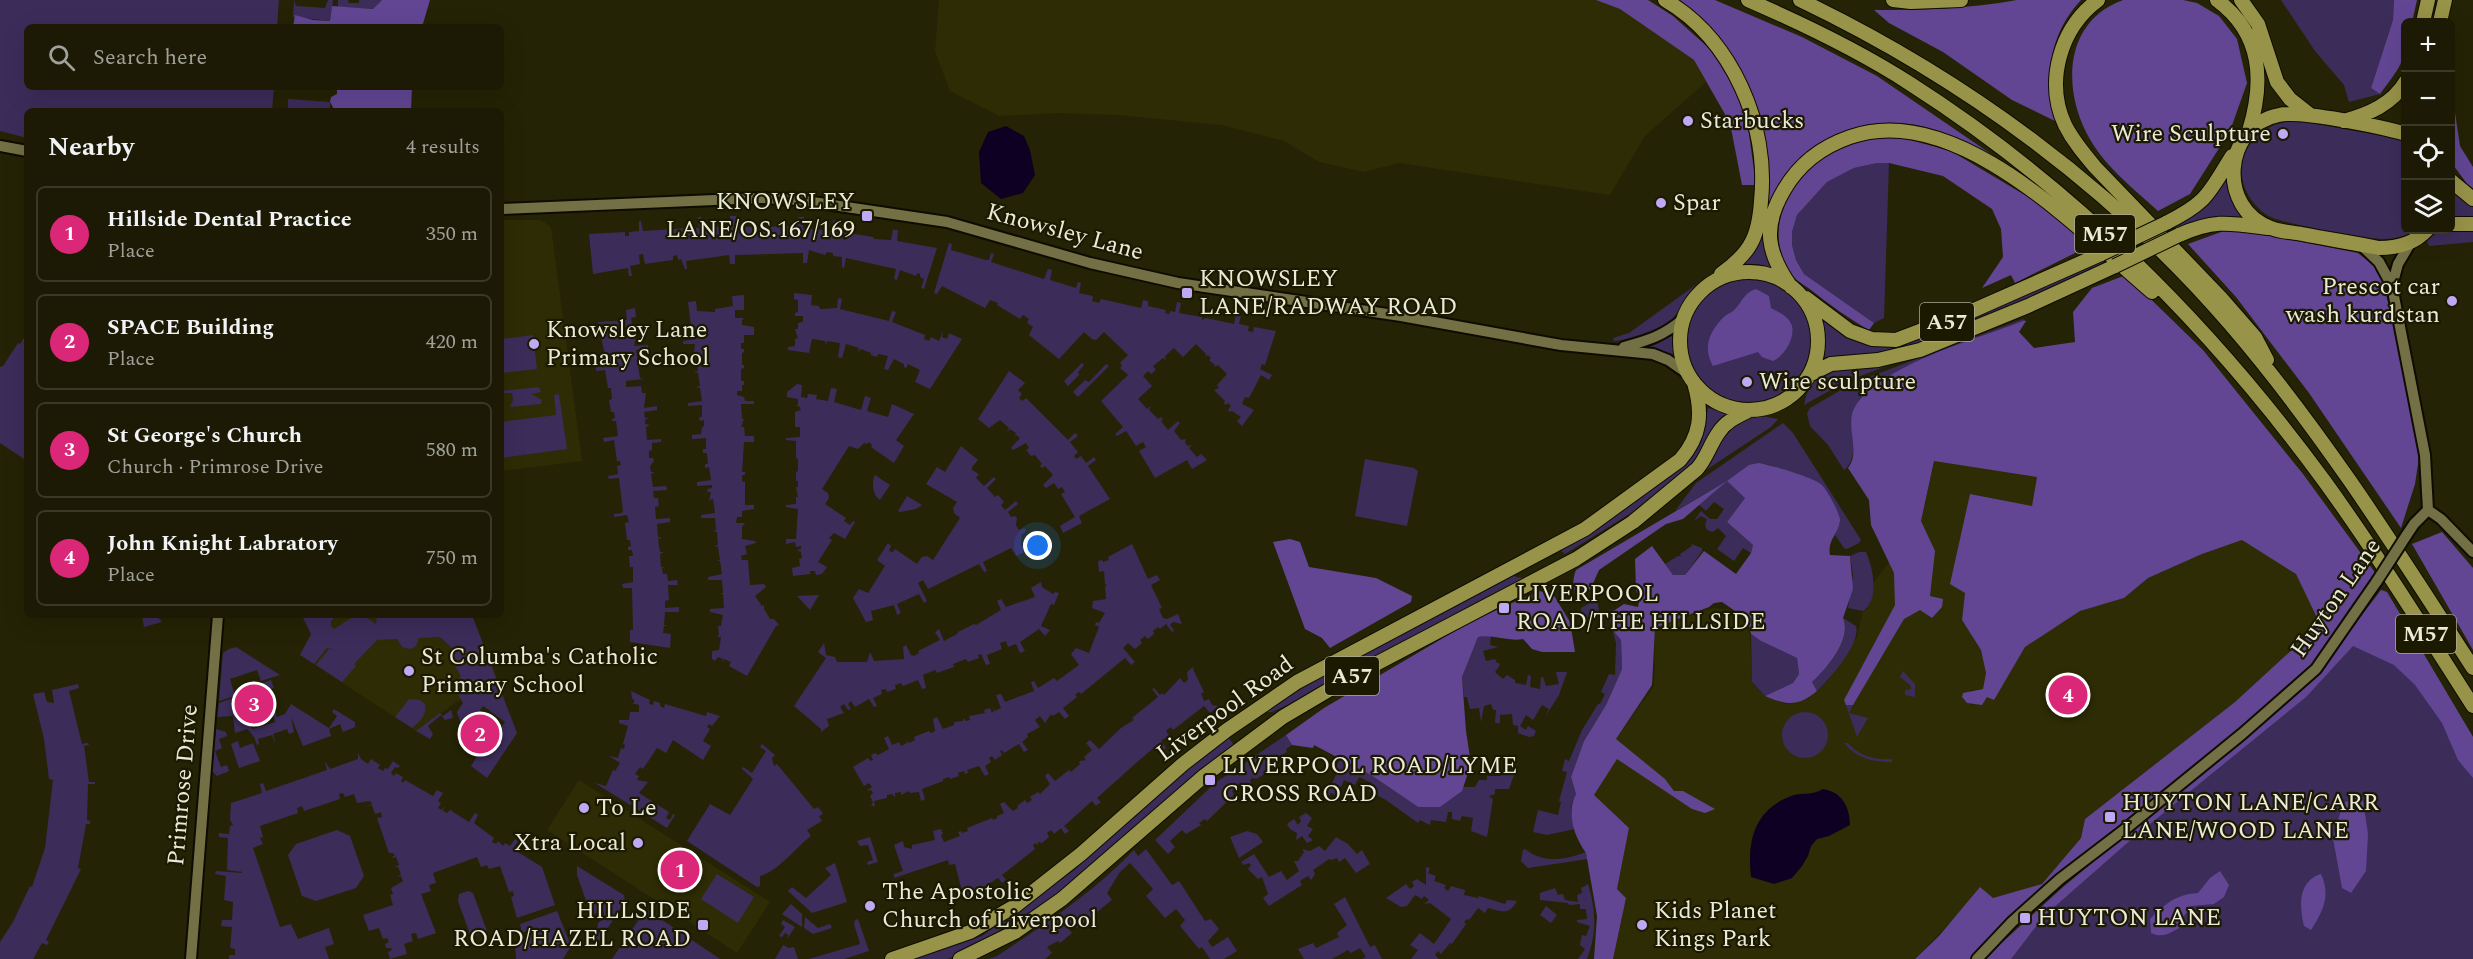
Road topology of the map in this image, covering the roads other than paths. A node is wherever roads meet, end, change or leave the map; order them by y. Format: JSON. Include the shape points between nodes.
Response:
{"nodes":[{"id":1,"x":1665,"y":0,"type":"edge"},
{"id":2,"x":1748,"y":0,"type":"edge"},
{"id":3,"x":1800,"y":0,"type":"edge"},
{"id":4,"x":1893,"y":0,"type":"edge"},
{"id":5,"x":1961,"y":0,"type":"edge"},
{"id":6,"x":2098,"y":0,"type":"edge"},
{"id":7,"x":2217,"y":0,"type":"edge"},
{"id":8,"x":2241,"y":0,"type":"edge"},
{"id":9,"x":2428,"y":0,"type":"edge"},
{"id":10,"x":2445,"y":0,"type":"edge"},
{"id":11,"x":2424,"y":18,"type":"edge"},
{"id":12,"x":2441,"y":18,"type":"edge"},
{"id":13,"x":2401,"y":88,"type":"edge"},
{"id":14,"x":2311,"y":116,"type":"junction"},
{"id":15,"x":2342,"y":121,"type":"junction"},
{"id":16,"x":2249,"y":131,"type":"junction"},
{"id":17,"x":2401,"y":133,"type":"edge"},
{"id":18,"x":0,"y":146,"type":"edge"},
{"id":19,"x":2239,"y":146,"type":"junction"},
{"id":20,"x":24,"y":150,"type":"edge"},
{"id":21,"x":2455,"y":183,"type":"edge"},
{"id":22,"x":2473,"y":199,"type":"edge"},
{"id":23,"x":504,"y":209,"type":"edge"},
{"id":24,"x":2455,"y":224,"type":"edge"},
{"id":25,"x":2473,"y":224,"type":"edge"},
{"id":26,"x":2270,"y":228,"type":"junction"},
{"id":27,"x":2423,"y":234,"type":"edge"},
{"id":28,"x":2411,"y":242,"type":"junction"},
{"id":29,"x":2359,"y":244,"type":"junction"},
{"id":30,"x":1708,"y":285,"type":"junction"},
{"id":31,"x":2392,"y":286,"type":"junction"},
{"id":32,"x":1794,"y":289,"type":"junction"},
{"id":33,"x":1683,"y":319,"type":"junction"},
{"id":34,"x":2193,"y":321,"type":"junction"},
{"id":35,"x":1615,"y":350,"type":"junction"},
{"id":36,"x":1808,"y":375,"type":"junction"},
{"id":37,"x":1691,"y":378,"type":"junction"},
{"id":38,"x":2286,"y":393,"type":"junction"},
{"id":39,"x":1750,"y":410,"type":"junction"},
{"id":40,"x":2428,"y":510,"type":"junction"},
{"id":41,"x":2473,"y":552,"type":"edge"},
{"id":42,"x":218,"y":618,"type":"edge"},
{"id":43,"x":2473,"y":668,"type":"edge"},
{"id":44,"x":2473,"y":706,"type":"edge"},
{"id":45,"x":191,"y":959,"type":"edge"},
{"id":46,"x":892,"y":959,"type":"edge"},
{"id":47,"x":960,"y":959,"type":"edge"},
{"id":48,"x":1977,"y":959,"type":"edge"}],
"edges":[{"from":1,"to":30,"type":"highway","via":[[1691,20],[1735,74],[1759,141],[1762,195],[1755,235],[1736,263]]},
{"from":2,"to":34,"type":"highway","number":"M57","via":[[1853,50],[1970,124],[2072,205]]},
{"from":3,"to":38,"type":"highway","number":"M57","via":[[1929,69],[2072,171],[2175,266]]},
{"from":4,"to":5,"type":"highway"},
{"from":6,"to":38,"type":"highway","number":"M57","via":[[2072,27],[2061,52],[2056,88],[2065,125],[2095,167],[2255,337]]},
{"from":7,"to":16,"type":"highway","via":[[2246,32],[2258,64],[2258,96]]},
{"from":8,"to":14,"type":"highway","via":[[2258,24],[2277,82]]},
{"from":9,"to":11,"type":"highway"},
{"from":10,"to":12,"type":"highway"},
{"from":13,"to":15,"type":"highway","via":[[2378,109]]},
{"from":14,"to":15,"type":"highway","number":"A57"},
{"from":14,"to":16,"type":"highway","number":"A57","via":[[2279,115]]},
{"from":15,"to":17,"type":"highway","number":"A57"},
{"from":16,"to":19,"type":"highway","number":"A57"},
{"from":18,"to":20,"type":"main road"},
{"from":19,"to":26,"type":"highway","number":"A57","via":[[2233,172],[2237,192],[2247,209]]},
{"from":19,"to":32,"type":"highway","number":"A57","bridge":true,"via":[[2215,187],[2189,212],[1992,303],[1896,340],[1872,339],[1851,331]]},
{"from":21,"to":22,"type":"highway"},
{"from":23,"to":35,"type":"main road","name":"Knowsley Lane","via":[[730,198],[799,200],[947,222],[1090,263],[1178,283],[1401,316],[1561,345]]},
{"from":24,"to":25,"type":"highway"},
{"from":26,"to":29,"type":"highway","number":"A57"},
{"from":26,"to":36,"type":"highway","number":"A57","bridge":true,"via":[[2215,223],[2201,226],[2028,306],[1920,350],[1878,360],[1831,364]]},
{"from":27,"to":28,"type":"highway","number":"A57"},
{"from":28,"to":29,"type":"highway","number":"A57","via":[[2391,248]]},
{"from":28,"to":31,"type":"main road","via":[[2398,264]]},
{"from":29,"to":31,"type":"main road","via":[[2379,262]]},
{"from":30,"to":32,"type":"highway","number":"A57","via":[[1735,273],[1750,272],[1772,276]]},
{"from":30,"to":33,"type":"highway","number":"A57","via":[[1696,296]]},
{"from":31,"to":40,"type":"main road","via":[[2425,455]]},
{"from":32,"to":34,"type":"highway","number":"M57","via":[[1774,259],[1769,236],[1773,212],[1791,178],[1828,146],[1868,131],[1896,129],[1938,138],[1973,153],[2086,231],[2151,291]]},
{"from":32,"to":36,"type":"highway","number":"A57","via":[[1810,310],[1817,331],[1816,354]]},
{"from":33,"to":35,"type":"main road","name":"Knowsley Lane","via":[[1654,339]]},
{"from":33,"to":37,"type":"highway","number":"A57","via":[[1680,344]]},
{"from":34,"to":44,"type":"highway","number":"M57","via":[[2265,404],[2325,483]]},
{"from":35,"to":37,"type":"main road","name":"Knowsley Lane","via":[[1653,354]]},
{"from":36,"to":39,"type":"highway","number":"A57","via":[[1795,393],[1768,407]]},
{"from":37,"to":39,"type":"highway","number":"A57","via":[[1718,402]]},
{"from":37,"to":46,"type":"highway","name":"Liverpool Road","number":"A57","via":[[1699,400],[1700,420],[1689,450],[1606,516],[1289,687],[1183,764],[1015,906],[970,932]]},
{"from":38,"to":43,"type":"highway","number":"M57","via":[[2403,558]]},
{"from":39,"to":47,"type":"highway","name":"Liverpool Road","number":"A57","via":[[1728,422],[1697,469],[1632,522],[1576,559],[1349,678],[1283,717],[1204,776],[1044,913],[998,942]]},
{"from":40,"to":41,"type":"main road"},
{"from":40,"to":48,"type":"main road","name":"Huyton Lane","bridge":true,"via":[[2414,524],[2316,669],[2233,741],[2060,879]]},
{"from":42,"to":45,"type":"main road","name":"Primrose Drive"}]}
